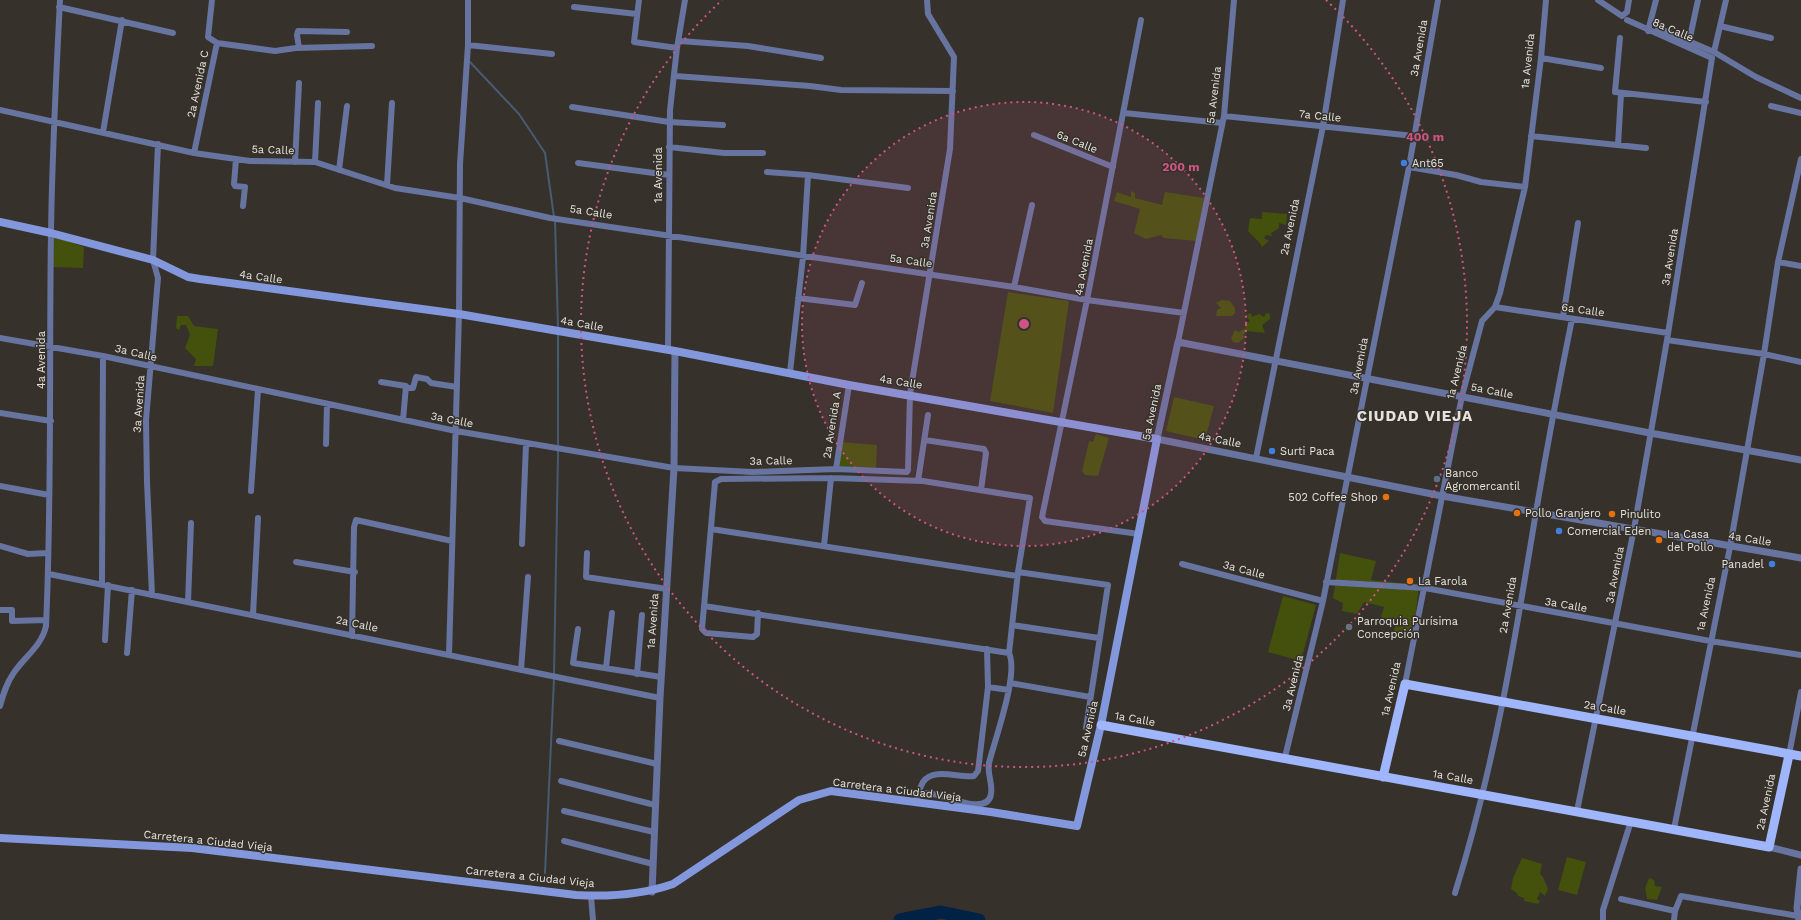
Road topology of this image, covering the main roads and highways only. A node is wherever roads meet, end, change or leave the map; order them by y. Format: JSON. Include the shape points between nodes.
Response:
{"nodes":[{"id":1,"x":0,"y":222,"type":"edge"},
{"id":2,"x":1157,"y":440,"type":"joint"},
{"id":3,"x":1405,"y":684,"type":"joint"},
{"id":4,"x":1101,"y":725,"type":"junction"},
{"id":5,"x":1789,"y":754,"type":"junction"},
{"id":6,"x":1801,"y":756,"type":"edge"},
{"id":7,"x":1383,"y":776,"type":"junction"},
{"id":8,"x":1077,"y":826,"type":"joint"},
{"id":9,"x":0,"y":838,"type":"edge"},
{"id":10,"x":1769,"y":847,"type":"joint"}],
"edges":[{"from":1,"to":2,"type":"main road","name":"4a Calle","via":[[153,260],[200,279],[459,314]]},
{"from":2,"to":4,"type":"main road","name":"5a Avenida"},
{"from":3,"to":5,"type":"main road","name":"2a Calle"},
{"from":3,"to":7,"type":"main road","name":"1a Avenida"},
{"from":4,"to":7,"type":"main road","name":"1a Calle"},
{"from":4,"to":8,"type":"main road","name":"5a Avenida"},
{"from":5,"to":6,"type":"main road","name":"2a Calle"},
{"from":5,"to":10,"type":"main road","name":"2a Avenida"},
{"from":7,"to":10,"type":"main road","name":"1a Calle"},
{"from":8,"to":9,"type":"main road","name":"Carretera a Ciudad Vieja","via":[[831,791],[799,800],[673,884],[649,892],[624,896],[591,896],[192,848]]}]}
